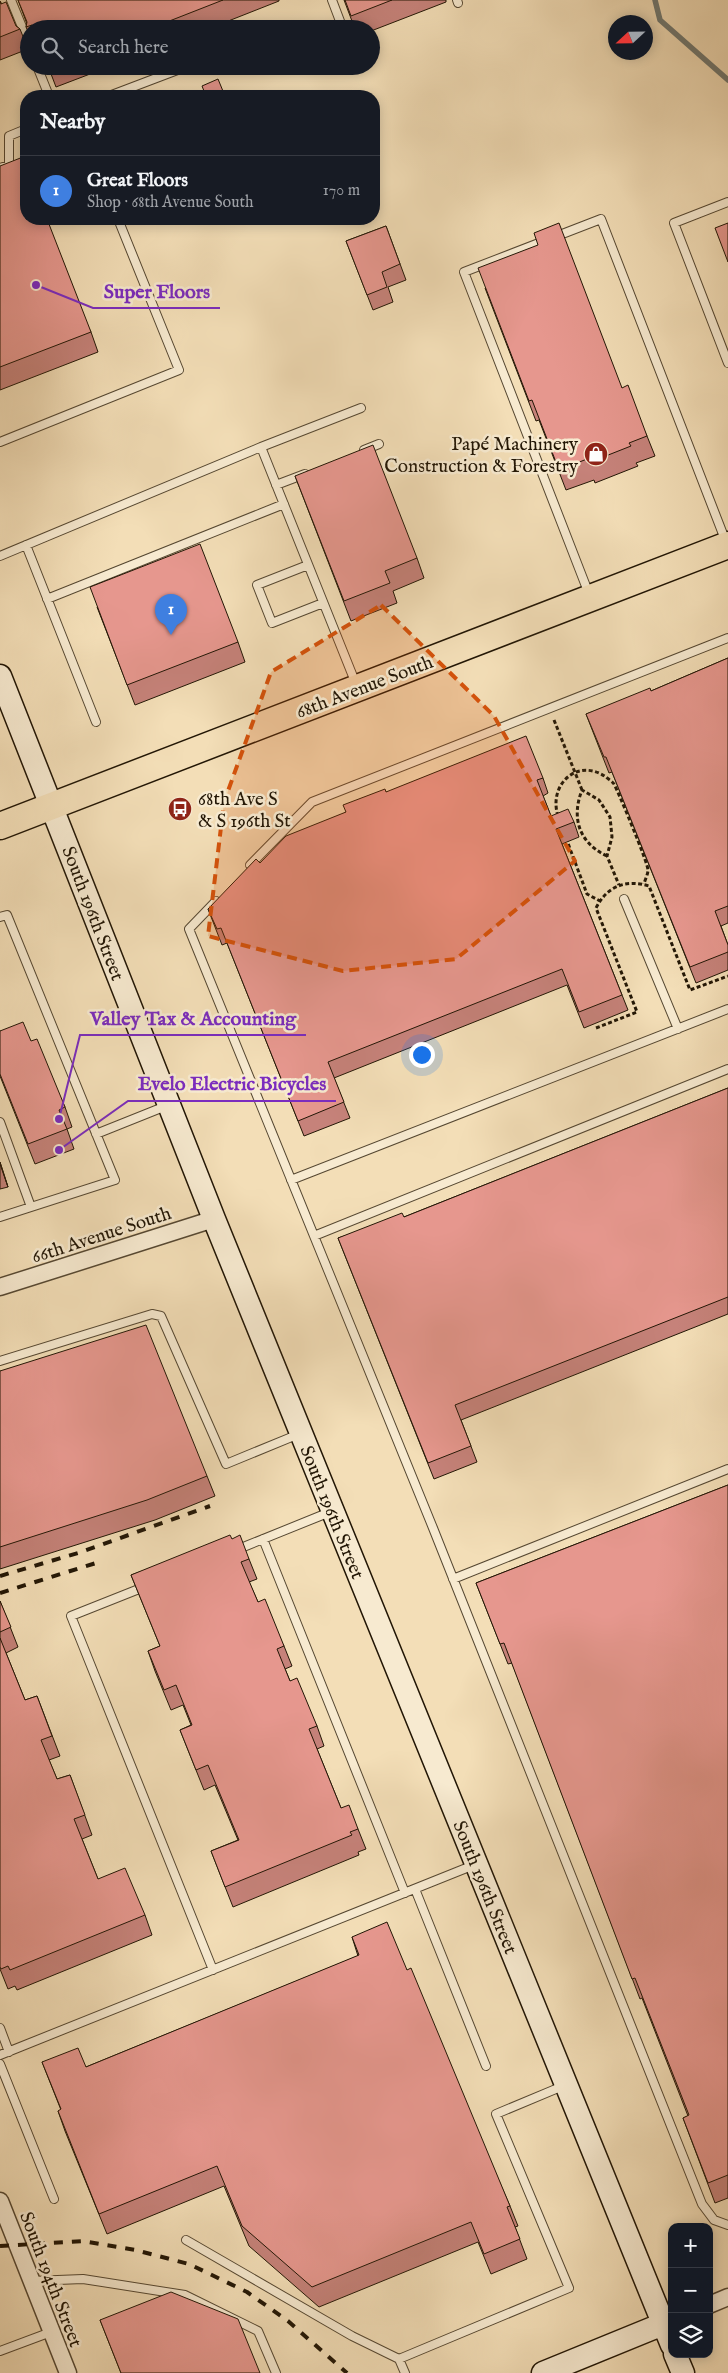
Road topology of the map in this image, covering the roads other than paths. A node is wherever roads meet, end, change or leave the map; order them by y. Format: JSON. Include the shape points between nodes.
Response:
{"nodes":[{"id":1,"x":11,"y":0,"type":"edge"},
{"id":2,"x":332,"y":0,"type":"edge"},
{"id":3,"x":340,"y":20,"type":"edge"},
{"id":4,"x":20,"y":22,"type":"edge"},
{"id":5,"x":41,"y":75,"type":"edge"},
{"id":6,"x":164,"y":75,"type":"edge"},
{"id":7,"x":47,"y":90,"type":"edge"},
{"id":8,"x":125,"y":90,"type":"edge"},
{"id":9,"x":20,"y":131,"type":"edge"},
{"id":10,"x":0,"y":168,"type":"edge"},
{"id":11,"x":728,"y":202,"type":"edge"},
{"id":12,"x":120,"y":225,"type":"edge"},
{"id":13,"x":728,"y":363,"type":"edge"},
{"id":14,"x":360,"y":408,"type":"dead end"},
{"id":15,"x":0,"y":442,"type":"edge"},
{"id":16,"x":379,"y":444,"type":"dead end"},
{"id":17,"x":261,"y":447,"type":"junction"},
{"id":18,"x":353,"y":454,"type":"edge"},
{"id":19,"x":310,"y":472,"type":"edge"},
{"id":20,"x":276,"y":485,"type":"junction"},
{"id":21,"x":284,"y":504,"type":"junction"},
{"id":22,"x":26,"y":545,"type":"junction"},
{"id":23,"x":728,"y":545,"type":"edge"},
{"id":24,"x":0,"y":556,"type":"edge"},
{"id":25,"x":308,"y":565,"type":"junction"},
{"id":26,"x":591,"y":598,"type":"junction"},
{"id":27,"x":47,"y":599,"type":"junction"},
{"id":28,"x":323,"y":603,"type":"junction"},
{"id":29,"x":728,"y":638,"type":"edge"},
{"id":30,"x":0,"y":676,"type":"edge"},
{"id":31,"x":358,"y":688,"type":"junction"},
{"id":32,"x":96,"y":722,"type":"dead end"},
{"id":33,"x":52,"y":806,"type":"junction"},
{"id":34,"x":0,"y":826,"type":"edge"},
{"id":35,"x":244,"y":872,"type":"edge"},
{"id":36,"x":223,"y":894,"type":"edge"},
{"id":37,"x":624,"y":899,"type":"dead end"},
{"id":38,"x":0,"y":917,"type":"edge"},
{"id":39,"x":728,"y":1009,"type":"edge"},
{"id":40,"x":678,"y":1029,"type":"junction"},
{"id":41,"x":728,"y":1069,"type":"edge"},
{"id":42,"x":169,"y":1105,"type":"junction"},
{"id":43,"x":0,"y":1122,"type":"edge"},
{"id":44,"x":96,"y":1134,"type":"junction"},
{"id":45,"x":291,"y":1180,"type":"junction"},
{"id":46,"x":31,"y":1207,"type":"junction"},
{"id":47,"x":0,"y":1216,"type":"edge"},
{"id":48,"x":214,"y":1219,"type":"junction"},
{"id":49,"x":314,"y":1236,"type":"junction"},
{"id":50,"x":0,"y":1287,"type":"edge"},
{"id":51,"x":0,"y":1361,"type":"edge"},
{"id":52,"x":301,"y":1433,"type":"junction"},
{"id":53,"x":728,"y":1469,"type":"edge"},
{"id":54,"x":333,"y":1511,"type":"junction"},
{"id":55,"x":263,"y":1539,"type":"junction"},
{"id":56,"x":227,"y":1554,"type":"edge"},
{"id":57,"x":453,"y":1579,"type":"junction"},
{"id":58,"x":153,"y":1583,"type":"edge"},
{"id":59,"x":476,"y":1864,"type":"junction"},
{"id":60,"x":416,"y":1889,"type":"junction"},
{"id":61,"x":405,"y":1893,"type":"junction"},
{"id":62,"x":213,"y":1970,"type":"junction"},
{"id":63,"x":0,"y":2028,"type":"edge"},
{"id":64,"x":9,"y":2052,"type":"junction"},
{"id":65,"x":0,"y":2055,"type":"edge"},
{"id":66,"x":0,"y":2064,"type":"edge"},
{"id":67,"x":486,"y":2066,"type":"dead end"},
{"id":68,"x":566,"y":2085,"type":"junction"},
{"id":69,"x":54,"y":2200,"type":"dead end"},
{"id":70,"x":0,"y":2201,"type":"edge"},
{"id":71,"x":728,"y":2225,"type":"edge"},
{"id":72,"x":186,"y":2240,"type":"dead end"},
{"id":73,"x":32,"y":2281,"type":"junction"},
{"id":74,"x":728,"y":2297,"type":"edge"},
{"id":75,"x":713,"y":2303,"type":"edge"},
{"id":76,"x":667,"y":2322,"type":"edge"},
{"id":77,"x":51,"y":2332,"type":"junction"},
{"id":78,"x":0,"y":2351,"type":"edge"},
{"id":79,"x":677,"y":2358,"type":"edge"},
{"id":80,"x":399,"y":2359,"type":"junction"},
{"id":81,"x":68,"y":2373,"type":"edge"},
{"id":82,"x":276,"y":2373,"type":"edge"},
{"id":83,"x":405,"y":2373,"type":"edge"},
{"id":84,"x":543,"y":2373,"type":"edge"},
{"id":85,"x":683,"y":2373,"type":"edge"}],
"edges":[{"from":1,"to":4,"type":"lane"},
{"from":2,"to":3,"type":"lane"},
{"from":5,"to":7,"type":"lane"},
{"from":6,"to":8,"type":"lane"},
{"from":9,"to":10,"type":"lane","via":[[9,136],[9,165]]},
{"from":11,"to":13,"type":"lane","via":[[674,223]]},
{"from":12,"to":15,"type":"lane","via":[[179,370]]},
{"from":14,"to":17,"type":"lane"},
{"from":16,"to":18,"type":"lane"},
{"from":17,"to":20,"type":"lane"},
{"from":17,"to":22,"type":"lane"},
{"from":19,"to":20,"type":"lane"},
{"from":20,"to":21,"type":"lane"},
{"from":21,"to":25,"type":"lane"},
{"from":21,"to":27,"type":"lane"},
{"from":22,"to":24,"type":"lane"},
{"from":22,"to":27,"type":"lane"},
{"from":23,"to":26,"type":"main road","name":"68th Avenue South"},
{"from":23,"to":26,"type":"lane","via":[[601,219],[464,272]]},
{"from":25,"to":28,"type":"lane"},
{"from":25,"to":28,"type":"lane","via":[[257,585],[272,623]]},
{"from":26,"to":31,"type":"main road","name":"68th Avenue South"},
{"from":27,"to":32,"type":"lane"},
{"from":28,"to":31,"type":"lane"},
{"from":29,"to":35,"type":"lane","via":[[312,802]]},
{"from":30,"to":33,"type":"main road","name":"South 196th Street"},
{"from":31,"to":33,"type":"main road","name":"68th Avenue South"},
{"from":33,"to":34,"type":"main road","name":"68th Avenue South"},
{"from":33,"to":42,"type":"main road","name":"South 196th Street"},
{"from":36,"to":45,"type":"lane","via":[[189,929]]},
{"from":37,"to":40,"type":"lane"},
{"from":38,"to":44,"type":"lane","via":[[7,915]]},
{"from":39,"to":40,"type":"lane"},
{"from":40,"to":45,"type":"lane"},
{"from":41,"to":49,"type":"lane"},
{"from":42,"to":44,"type":"lane"},
{"from":42,"to":48,"type":"main road","name":"South 196th Street"},
{"from":43,"to":46,"type":"lane"},
{"from":44,"to":46,"type":"lane","via":[[115,1180]]},
{"from":45,"to":49,"type":"lane"},
{"from":46,"to":47,"type":"lane"},
{"from":48,"to":50,"type":"street","name":"66th Avenue South"},
{"from":48,"to":52,"type":"main road","name":"South 196th Street"},
{"from":49,"to":57,"type":"lane"},
{"from":51,"to":52,"type":"lane","via":[[152,1314],[161,1316],[226,1464]]},
{"from":52,"to":54,"type":"main road","name":"South 196th Street"},
{"from":53,"to":57,"type":"lane"},
{"from":54,"to":55,"type":"lane"},
{"from":54,"to":59,"type":"main road","name":"South 196th Street"},
{"from":55,"to":56,"type":"lane"},
{"from":55,"to":61,"type":"lane"},
{"from":57,"to":71,"type":"lane","via":[[702,2204],[714,2220]]},
{"from":58,"to":62,"type":"lane","via":[[71,1616]]},
{"from":59,"to":60,"type":"lane"},
{"from":59,"to":68,"type":"main road","name":"South 196th Street"},
{"from":60,"to":61,"type":"lane"},
{"from":60,"to":67,"type":"lane"},
{"from":61,"to":62,"type":"lane"},
{"from":62,"to":64,"type":"lane"},
{"from":63,"to":64,"type":"lane"},
{"from":64,"to":65,"type":"lane"},
{"from":66,"to":69,"type":"lane"},
{"from":68,"to":76,"type":"main road","name":"South 196th Street"},
{"from":68,"to":80,"type":"lane","via":[[496,2114],[569,2288]]},
{"from":70,"to":73,"type":"street","name":"South 194th Street"},
{"from":72,"to":80,"type":"lane","via":[[352,2336]]},
{"from":73,"to":77,"type":"street","name":"South 194th Street"},
{"from":73,"to":82,"type":"lane","via":[[84,2279],[184,2295],[258,2331]]},
{"from":74,"to":75,"type":"street"},
{"from":76,"to":84,"type":"main road"},
{"from":77,"to":78,"type":"lane"},
{"from":77,"to":81,"type":"street","name":"South 194th Street"},
{"from":79,"to":85,"type":"main road"},
{"from":80,"to":83,"type":"lane"}]}
